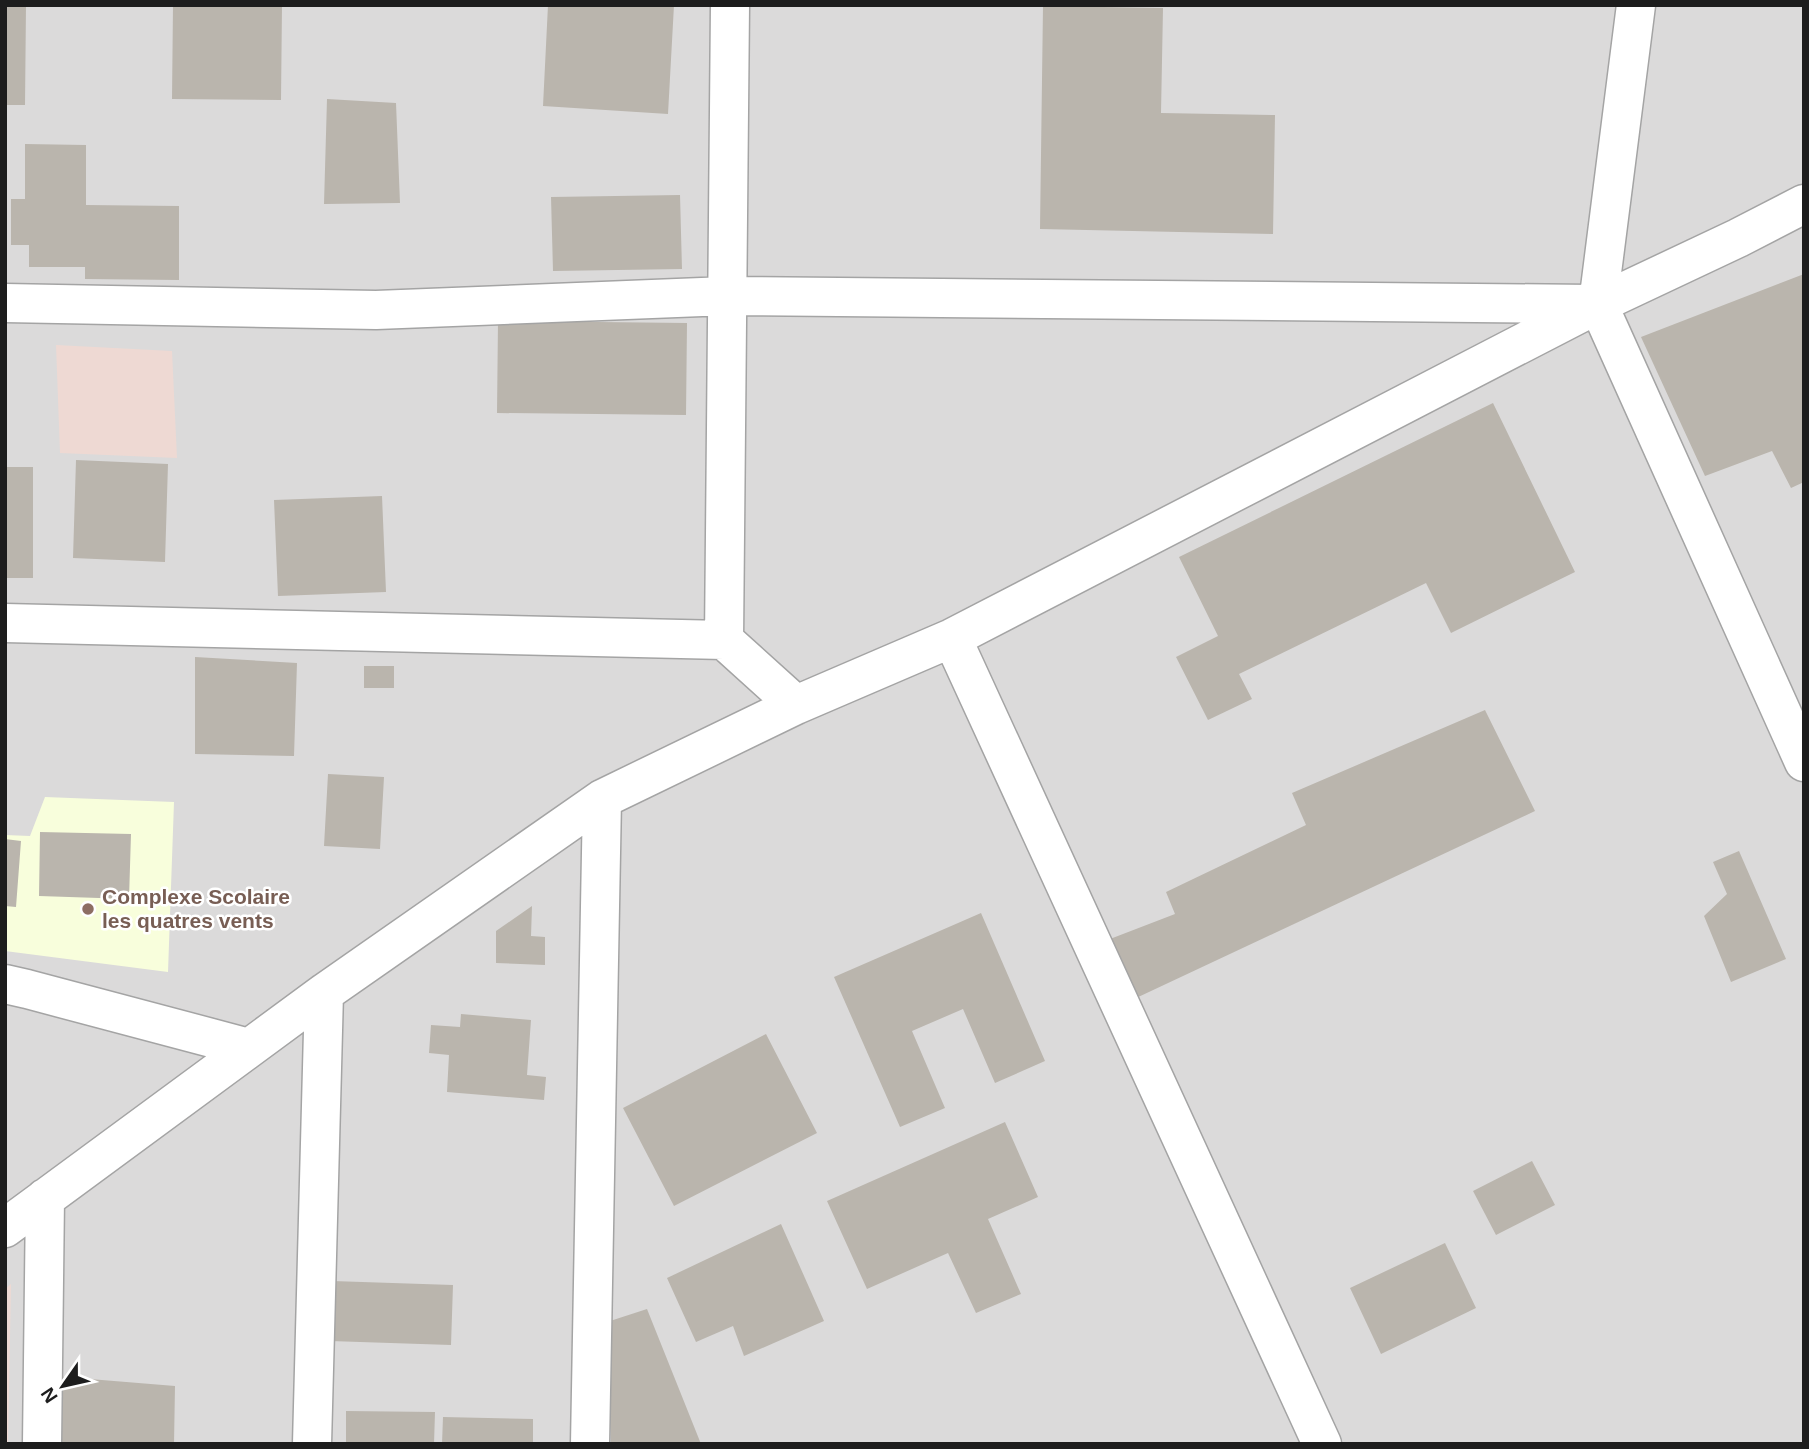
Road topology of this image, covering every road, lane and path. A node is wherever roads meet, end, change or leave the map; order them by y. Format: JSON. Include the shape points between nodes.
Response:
{"nodes":[{"id":1,"x":730,"y":5,"type":"edge"},
{"id":2,"x":1636,"y":5,"type":"edge"},
{"id":3,"x":1804,"y":204,"type":"edge"},
{"id":4,"x":727,"y":296,"type":"junction"},
{"id":5,"x":5,"y":303,"type":"edge"},
{"id":6,"x":1598,"y":304,"type":"junction"},
{"id":7,"x":5,"y":623,"type":"edge"},
{"id":8,"x":952,"y":638,"type":"junction"},
{"id":9,"x":724,"y":640,"type":"junction"},
{"id":10,"x":796,"y":705,"type":"junction"},
{"id":11,"x":1804,"y":762,"type":"edge"},
{"id":12,"x":602,"y":799,"type":"junction"},
{"id":13,"x":5,"y":984,"type":"edge"},
{"id":14,"x":324,"y":993,"type":"junction"},
{"id":15,"x":248,"y":1048,"type":"junction"},
{"id":16,"x":45,"y":1198,"type":"junction"},
{"id":17,"x":5,"y":1227,"type":"edge"},
{"id":18,"x":42,"y":1444,"type":"edge"},
{"id":19,"x":312,"y":1444,"type":"edge"},
{"id":20,"x":590,"y":1444,"type":"edge"},
{"id":21,"x":1322,"y":1444,"type":"edge"}],
"edges":[{"from":1,"to":4,"type":"street"},
{"from":2,"to":6,"type":"street"},
{"from":3,"to":6,"type":"street"},
{"from":4,"to":5,"type":"street","via":[[376,310]]},
{"from":4,"to":6,"type":"street"},
{"from":4,"to":9,"type":"street"},
{"from":6,"to":8,"type":"street"},
{"from":6,"to":11,"type":"street"},
{"from":7,"to":9,"type":"street"},
{"from":8,"to":10,"type":"street"},
{"from":8,"to":21,"type":"street"},
{"from":9,"to":10,"type":"street"},
{"from":10,"to":12,"type":"street"},
{"from":12,"to":14,"type":"street"},
{"from":12,"to":20,"type":"street"},
{"from":13,"to":15,"type":"street"},
{"from":14,"to":15,"type":"street"},
{"from":14,"to":19,"type":"street"},
{"from":15,"to":16,"type":"street"},
{"from":16,"to":17,"type":"street"},
{"from":16,"to":18,"type":"street"}]}
